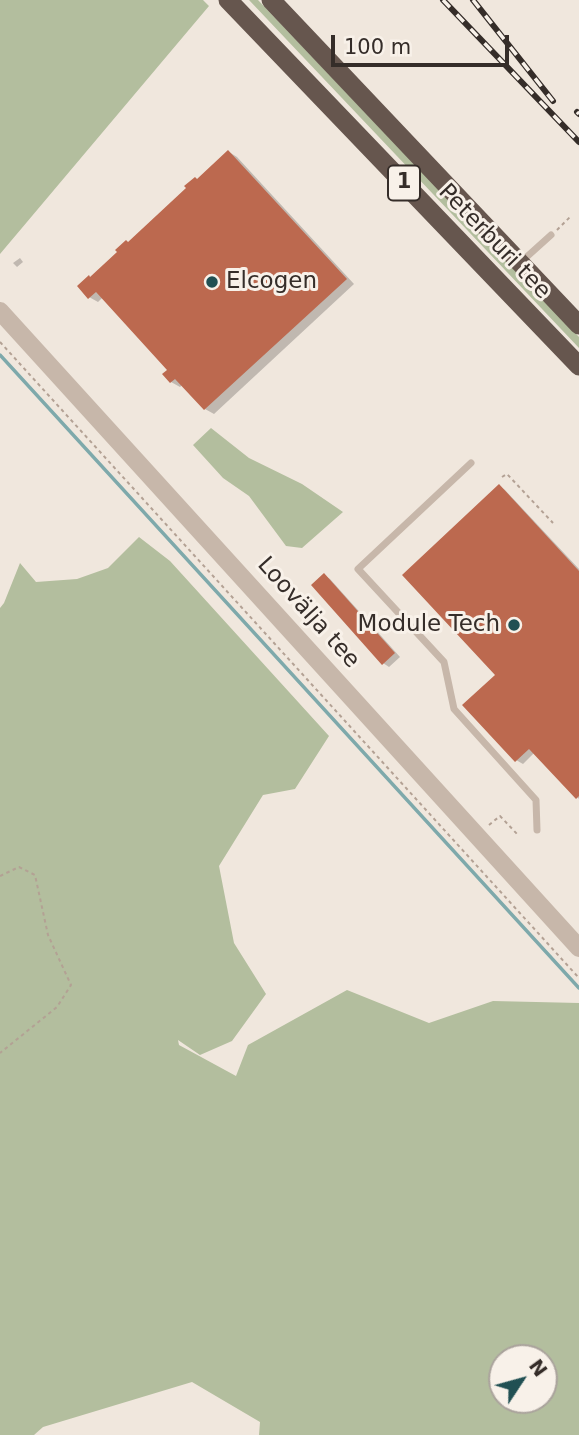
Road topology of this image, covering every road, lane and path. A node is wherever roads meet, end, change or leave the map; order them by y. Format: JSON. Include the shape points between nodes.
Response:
{"nodes":[{"id":1,"x":228,"y":0,"type":"edge"},
{"id":2,"x":271,"y":0,"type":"edge"},
{"id":3,"x":570,"y":216,"type":"dead end"},
{"id":4,"x":551,"y":235,"type":"joint"},
{"id":5,"x":520,"y":263,"type":"junction"},
{"id":6,"x":0,"y":311,"type":"edge"},
{"id":7,"x":579,"y":325,"type":"edge"},
{"id":8,"x":0,"y":342,"type":"edge"},
{"id":9,"x":579,"y":366,"type":"edge"},
{"id":10,"x":471,"y":463,"type":"dead end"},
{"id":11,"x":502,"y":477,"type":"dead end"},
{"id":12,"x":553,"y":523,"type":"dead end"},
{"id":13,"x":537,"y":830,"type":"dead end"},
{"id":14,"x":518,"y":835,"type":"dead end"},
{"id":15,"x":477,"y":836,"type":"junction"},
{"id":16,"x":0,"y":876,"type":"edge"},
{"id":17,"x":579,"y":948,"type":"edge"},
{"id":18,"x":579,"y":978,"type":"edge"},
{"id":19,"x":0,"y":1053,"type":"edge"}],
"edges":[{"from":1,"to":9,"type":"highway","name":"Peterburi tee","number":"1"},
{"from":2,"to":5,"type":"highway","name":"Peterburi tee","number":"1"},
{"from":3,"to":4,"type":"path"},
{"from":4,"to":5,"type":"lane"},
{"from":5,"to":7,"type":"highway","name":"Peterburi tee","number":"1"},
{"from":6,"to":15,"type":"street","name":"Loovälja tee"},
{"from":8,"to":18,"type":"path"},
{"from":10,"to":13,"type":"lane","via":[[358,569],[444,662],[454,709],[536,800]]},
{"from":11,"to":12,"type":"path","via":[[507,474]]},
{"from":14,"to":15,"type":"path","via":[[500,816]]},
{"from":15,"to":17,"type":"street","name":"Loovälja tee"},
{"from":16,"to":19,"type":"path","via":[[19,867],[35,875],[48,935],[71,985],[57,1007]]}]}
